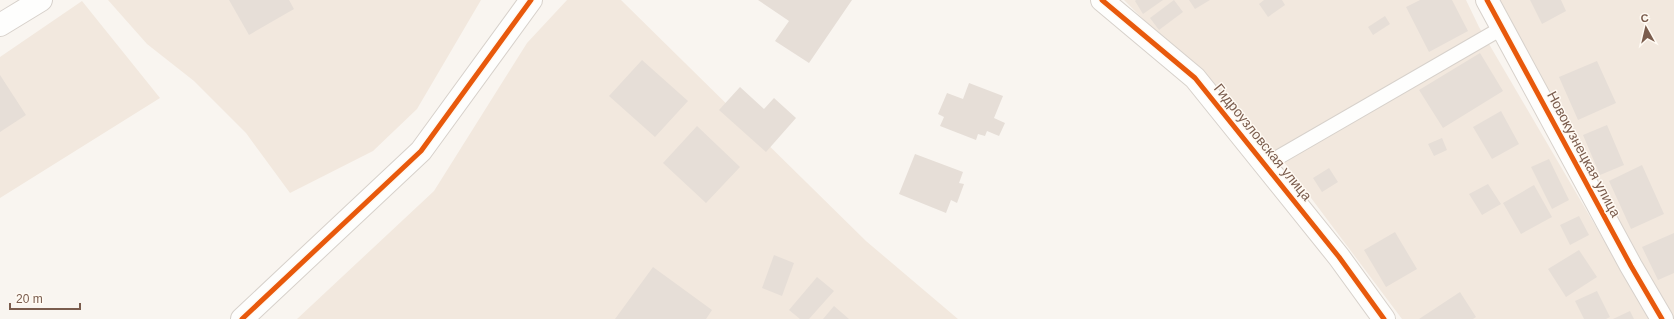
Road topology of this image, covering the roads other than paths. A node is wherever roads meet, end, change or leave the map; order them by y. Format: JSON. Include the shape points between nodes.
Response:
{"nodes":[{"id":1,"x":41,"y":0,"type":"edge"},
{"id":2,"x":531,"y":0,"type":"edge"},
{"id":3,"x":1102,"y":0,"type":"edge"},
{"id":4,"x":1487,"y":0,"type":"edge"},
{"id":5,"x":0,"y":25,"type":"edge"},
{"id":6,"x":1502,"y":28,"type":"junction"},
{"id":7,"x":1265,"y":165,"type":"junction"},
{"id":8,"x":242,"y":319,"type":"edge"},
{"id":9,"x":1384,"y":319,"type":"edge"},
{"id":10,"x":1662,"y":319,"type":"edge"}],
"edges":[{"from":1,"to":5,"type":"street"},
{"from":2,"to":8,"type":"street","via":[[421,151]]},
{"from":3,"to":7,"type":"street","name":"Гидроузловская улица","via":[[1195,78]]},
{"from":4,"to":6,"type":"street","name":"Новокузнецкая улица"},
{"from":6,"to":7,"type":"lane"},
{"from":6,"to":10,"type":"street","name":"Новокузнецкая улица","via":[[1630,266]]},
{"from":7,"to":9,"type":"street","name":"Гидроузловская улица","via":[[1339,257]]}]}
